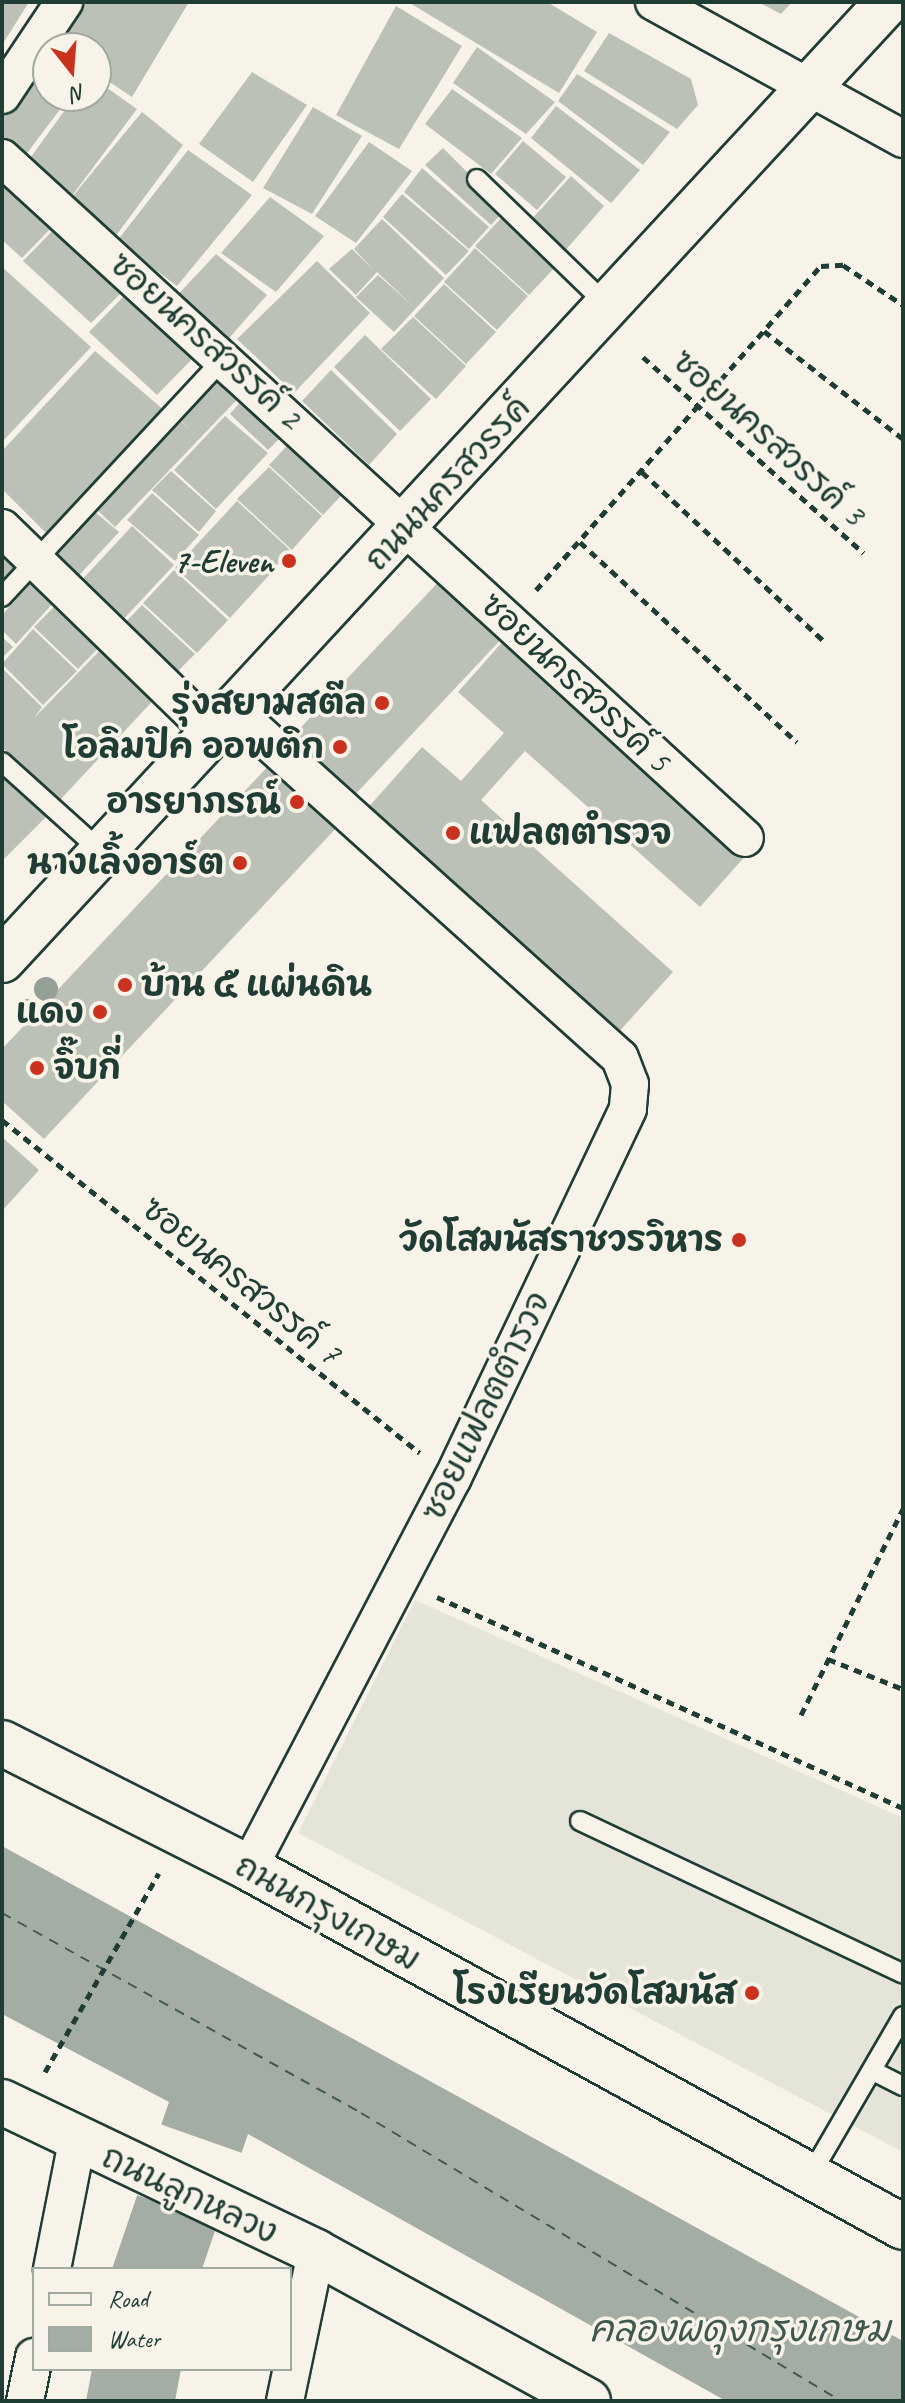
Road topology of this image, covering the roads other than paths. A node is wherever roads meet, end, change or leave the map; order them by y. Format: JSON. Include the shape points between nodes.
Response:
{"nodes":[{"id":1,"x":64,"y":2,"type":"edge"},
{"id":2,"x":654,"y":2,"type":"edge"},
{"id":3,"x":888,"y":2,"type":"edge"},
{"id":4,"x":809,"y":88,"type":"junction"},
{"id":5,"x":2,"y":95,"type":"edge"},
{"id":6,"x":903,"y":139,"type":"edge"},
{"id":7,"x":2,"y":158,"type":"edge"},
{"id":8,"x":477,"y":179,"type":"dead end"},
{"id":9,"x":609,"y":307,"type":"junction"},
{"id":10,"x":227,"y":356,"type":"junction"},
{"id":11,"x":407,"y":525,"type":"junction"},
{"id":12,"x":2,"y":528,"type":"edge"},
{"id":13,"x":35,"y":559,"type":"junction"},
{"id":14,"x":2,"y":597,"type":"edge"},
{"id":15,"x":222,"y":721,"type":"junction"},
{"id":16,"x":2,"y":762,"type":"edge"},
{"id":17,"x":745,"y":838,"type":"dead end"},
{"id":18,"x":101,"y":851,"type":"junction"},
{"id":19,"x":2,"y":960,"type":"edge"},
{"id":20,"x":2,"y":1743,"type":"edge"},
{"id":21,"x":580,"y":1821,"type":"dead end"},
{"id":22,"x":249,"y":1868,"type":"junction"},
{"id":23,"x":903,"y":1974,"type":"edge"},
{"id":24,"x":903,"y":2016,"type":"edge"},
{"id":25,"x":875,"y":2072,"type":"junction"},
{"id":26,"x":903,"y":2086,"type":"edge"},
{"id":27,"x":2,"y":2102,"type":"edge"},
{"id":28,"x":94,"y":2150,"type":"junction"},
{"id":29,"x":810,"y":2176,"type":"junction"},
{"id":30,"x":903,"y":2227,"type":"edge"},
{"id":31,"x":316,"y":2252,"type":"junction"},
{"id":32,"x":53,"y":2267,"type":"edge"},
{"id":33,"x":32,"y":2367,"type":"edge"},
{"id":34,"x":292,"y":2367,"type":"edge"},
{"id":35,"x":291,"y":2371,"type":"edge"},
{"id":36,"x":25,"y":2401,"type":"edge"},
{"id":37,"x":285,"y":2401,"type":"edge"},
{"id":38,"x":588,"y":2401,"type":"edge"}],
"edges":[{"from":1,"to":5,"type":"street"},
{"from":2,"to":4,"type":"street"},
{"from":3,"to":4,"type":"main road","name":"ถนนนครสวรรค์"},
{"from":4,"to":6,"type":"street"},
{"from":4,"to":9,"type":"main road","name":"ถนนนครสวรรค์"},
{"from":7,"to":10,"type":"street","name":"ซอยนครสวรรค์ 2"},
{"from":8,"to":9,"type":"lane"},
{"from":9,"to":11,"type":"main road","name":"ถนนนครสวรรค์"},
{"from":10,"to":11,"type":"street","name":"ซอยนครสวรรค์ 2"},
{"from":10,"to":13,"type":"lane"},
{"from":11,"to":15,"type":"main road","name":"ถนนนครสวรรค์"},
{"from":11,"to":17,"type":"street","name":"ซอยนครสวรรค์ 5"},
{"from":12,"to":13,"type":"street","name":"ซอยแฟลตตำรวจ"},
{"from":13,"to":14,"type":"lane"},
{"from":13,"to":15,"type":"street","name":"ซอยแฟลตตำรวจ"},
{"from":15,"to":18,"type":"main road","name":"ถนนนครสวรรค์"},
{"from":15,"to":22,"type":"street","name":"ซอยแฟลตตำรวจ","via":[[626,1069],[628,1109],[452,1479]]},
{"from":16,"to":18,"type":"lane"},
{"from":18,"to":19,"type":"main road","name":"ถนนนครสวรรค์"},
{"from":20,"to":22,"type":"main road","name":"ถนนกรุงเกษม"},
{"from":21,"to":23,"type":"lane"},
{"from":22,"to":29,"type":"main road","name":"ถนนกรุงเกษม"},
{"from":24,"to":25,"type":"lane"},
{"from":25,"to":26,"type":"lane"},
{"from":25,"to":29,"type":"lane"},
{"from":27,"to":28,"type":"main road","name":"ถนนลูกหลวง"},
{"from":28,"to":31,"type":"main road","name":"ถนนลูกหลวง"},
{"from":28,"to":32,"type":"street"},
{"from":29,"to":30,"type":"main road","name":"ถนนกรุงเกษม"},
{"from":31,"to":34,"type":"street"},
{"from":31,"to":38,"type":"main road","name":"ถนนลูกหลวง"},
{"from":33,"to":36,"type":"street"},
{"from":35,"to":37,"type":"street"}]}
